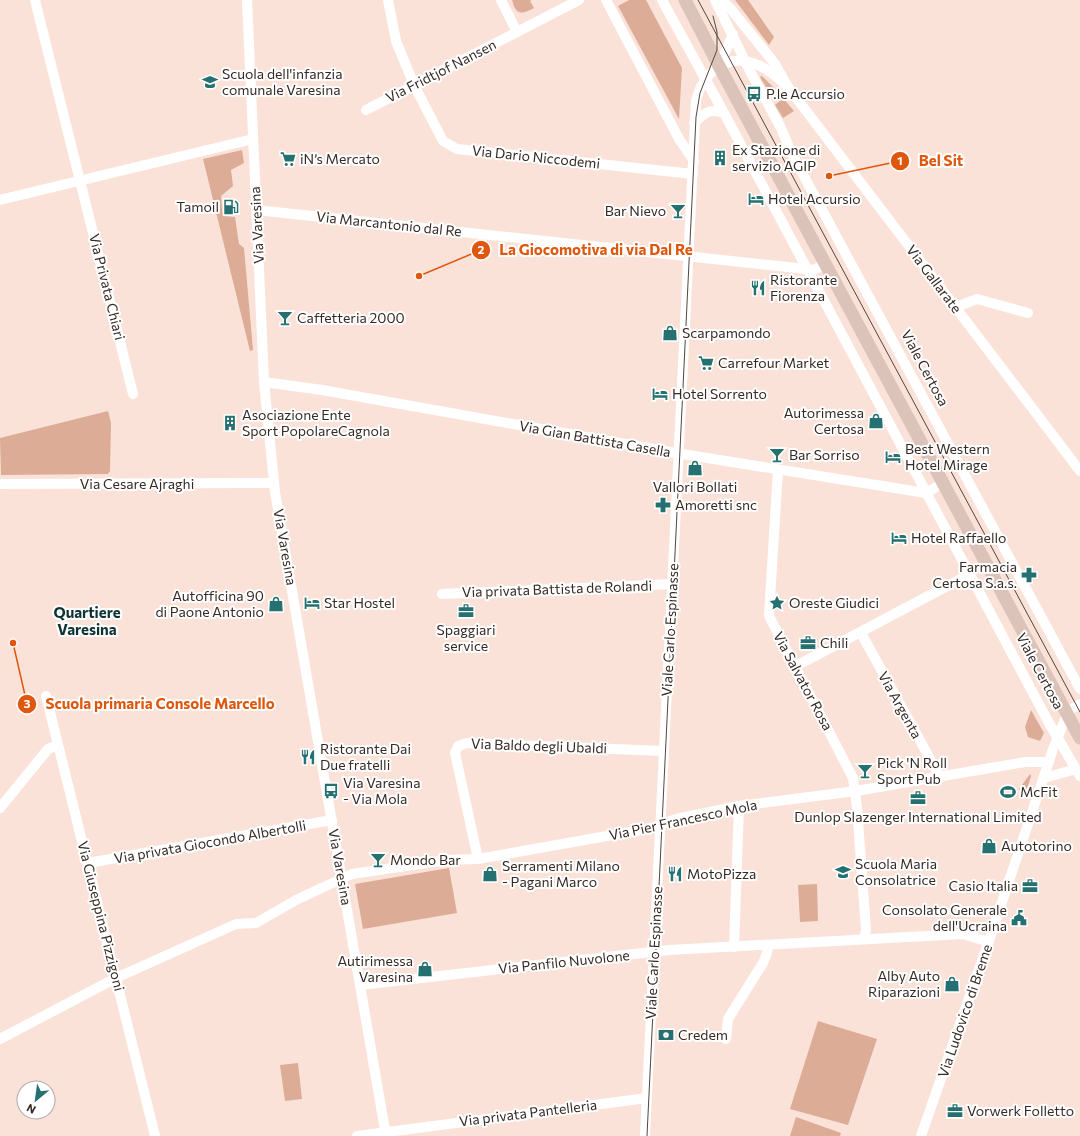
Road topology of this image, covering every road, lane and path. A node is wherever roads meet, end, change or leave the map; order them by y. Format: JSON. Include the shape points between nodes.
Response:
{"nodes":[{"id":1,"x":35,"y":0,"type":"edge"},
{"id":2,"x":246,"y":0,"type":"edge"},
{"id":3,"x":388,"y":0,"type":"edge"},
{"id":4,"x":501,"y":0,"type":"edge"},
{"id":5,"x":579,"y":0,"type":"edge"},
{"id":6,"x":606,"y":0,"type":"edge"},
{"id":7,"x":662,"y":0,"type":"edge"},
{"id":8,"x":686,"y":0,"type":"edge"},
{"id":9,"x":715,"y":0,"type":"edge"},
{"id":10,"x":721,"y":0,"type":"edge"},
{"id":11,"x":517,"y":32,"type":"junction"},
{"id":12,"x":733,"y":34,"type":"junction"},
{"id":13,"x":746,"y":62,"type":"junction"},
{"id":14,"x":719,"y":66,"type":"junction"},
{"id":15,"x":705,"y":79,"type":"junction"},
{"id":16,"x":414,"y":85,"type":"junction"},
{"id":17,"x":788,"y":87,"type":"junction"},
{"id":18,"x":366,"y":110,"type":"dead end"},
{"id":19,"x":724,"y":112,"type":"junction"},
{"id":20,"x":694,"y":123,"type":"junction"},
{"id":21,"x":249,"y":139,"type":"junction"},
{"id":22,"x":694,"y":162,"type":"junction"},
{"id":23,"x":693,"y":174,"type":"junction"},
{"id":24,"x":81,"y":180,"type":"junction"},
{"id":25,"x":0,"y":200,"type":"edge"},
{"id":26,"x":256,"y":210,"type":"junction"},
{"id":27,"x":688,"y":257,"type":"junction"},
{"id":28,"x":826,"y":263,"type":"junction"},
{"id":29,"x":807,"y":269,"type":"junction"},
{"id":30,"x":956,"y":307,"type":"junction"},
{"id":31,"x":1028,"y":313,"type":"dead end"},
{"id":32,"x":264,"y":382,"type":"junction"},
{"id":33,"x":133,"y":394,"type":"dead end"},
{"id":34,"x":679,"y":453,"type":"junction"},
{"id":35,"x":778,"y":470,"type":"junction"},
{"id":36,"x":1080,"y":471,"type":"edge"},
{"id":37,"x":274,"y":483,"type":"junction"},
{"id":38,"x":943,"y":483,"type":"junction"},
{"id":39,"x":0,"y":484,"type":"edge"},
{"id":40,"x":926,"y":493,"type":"junction"},
{"id":41,"x":970,"y":574,"type":"junction"},
{"id":42,"x":672,"y":584,"type":"junction"},
{"id":43,"x":442,"y":594,"type":"dead end"},
{"id":44,"x":861,"y":633,"type":"junction"},
{"id":45,"x":796,"y":666,"type":"junction"},
{"id":46,"x":1080,"y":688,"type":"edge"},
{"id":47,"x":46,"y":696,"type":"dead end"},
{"id":48,"x":1080,"y":704,"type":"edge"},
{"id":49,"x":1068,"y":714,"type":"junction"},
{"id":50,"x":1058,"y":738,"type":"junction"},
{"id":51,"x":1080,"y":738,"type":"edge"},
{"id":52,"x":58,"y":744,"type":"junction"},
{"id":53,"x":1053,"y":749,"type":"joint"},
{"id":54,"x":664,"y":751,"type":"junction"},
{"id":55,"x":1049,"y":762,"type":"junction"},
{"id":56,"x":1078,"y":772,"type":"edge"},
{"id":57,"x":940,"y":778,"type":"junction"},
{"id":58,"x":1044,"y":778,"type":"junction"},
{"id":59,"x":856,"y":791,"type":"junction"},
{"id":60,"x":739,"y":806,"type":"junction"},
{"id":61,"x":0,"y":808,"type":"edge"},
{"id":62,"x":332,"y":820,"type":"junction"},
{"id":63,"x":660,"y":826,"type":"junction"},
{"id":64,"x":478,"y":859,"type":"junction"},
{"id":65,"x":88,"y":863,"type":"junction"},
{"id":66,"x":342,"y":879,"type":"junction"},
{"id":67,"x":864,"y":939,"type":"junction"},
{"id":68,"x":989,"y":942,"type":"junction"},
{"id":69,"x":768,"y":945,"type":"junction"},
{"id":70,"x":734,"y":947,"type":"junction"},
{"id":71,"x":654,"y":952,"type":"junction"},
{"id":72,"x":116,"y":978,"type":"junction"},
{"id":73,"x":360,"y":985,"type":"junction"},
{"id":74,"x":0,"y":1039,"type":"edge"},
{"id":75,"x":726,"y":1039,"type":"dead end"},
{"id":76,"x":647,"y":1098,"type":"junction"},
{"id":77,"x":386,"y":1134,"type":"edge"},
{"id":78,"x":155,"y":1136,"type":"edge"},
{"id":79,"x":357,"y":1136,"type":"edge"},
{"id":80,"x":645,"y":1136,"type":"edge"},
{"id":81,"x":921,"y":1136,"type":"edge"}],
"edges":[{"from":1,"to":24,"type":"street","name":"Via Privata Chiari"},
{"from":2,"to":21,"type":"street","name":"Via Varesina"},
{"from":3,"to":16,"type":"street","name":"Via Dario Niccodemi","via":[[396,42]]},
{"from":4,"to":11,"type":"street"},
{"from":5,"to":11,"type":"street","name":"Via Fridtjof Nansen"},
{"from":6,"to":22,"type":"street","via":[[679,139]]},
{"from":7,"to":15,"type":"street","name":"Viale Certosa"},
{"from":8,"to":14,"type":"main road","name":"Viale Certosa"},
{"from":9,"to":12,"type":"street","name":"Viale Certosa"},
{"from":10,"to":17,"type":"street","via":[[775,64]]},
{"from":11,"to":16,"type":"street","name":"Via Fridtjof Nansen"},
{"from":12,"to":13,"type":"street","name":"Viale Certosa"},
{"from":12,"to":14,"type":"street"},
{"from":13,"to":14,"type":"street","via":[[731,61]]},
{"from":13,"to":17,"type":"street","via":[[766,68]]},
{"from":13,"to":46,"type":"street","name":"Viale Certosa","via":[[796,161]]},
{"from":14,"to":15,"type":"street"},
{"from":14,"to":28,"type":"main road","name":"Viale Certosa"},
{"from":15,"to":19,"type":"street","name":"Viale Certosa"},
{"from":15,"to":20,"type":"street","name":"Viale Carlo Espinasse","via":[[696,101]]},
{"from":16,"to":18,"type":"street","name":"Via Fridtjof Nansen"},
{"from":16,"to":23,"type":"street","name":"Via Dario Niccodemi","via":[[443,141],[457,149]]},
{"from":17,"to":30,"type":"street","name":"Via Gallarate"},
{"from":19,"to":20,"type":"street","via":[[710,110]]},
{"from":19,"to":29,"type":"street","name":"Viale Certosa"},
{"from":20,"to":22,"type":"street","name":"Viale Carlo Espinasse"},
{"from":21,"to":24,"type":"street"},
{"from":21,"to":26,"type":"street","name":"Via Varesina"},
{"from":22,"to":23,"type":"street","name":"Viale Carlo Espinasse"},
{"from":23,"to":27,"type":"street","name":"Viale Carlo Espinasse"},
{"from":24,"to":25,"type":"street"},
{"from":24,"to":33,"type":"street","name":"Via Privata Chiari"},
{"from":26,"to":27,"type":"street","name":"Via Marcantonio dal Re"},
{"from":26,"to":32,"type":"street","name":"Via Varesina"},
{"from":27,"to":29,"type":"street","name":"Via Marcantonio dal Re"},
{"from":27,"to":34,"type":"street","name":"Viale Carlo Espinasse"},
{"from":28,"to":29,"type":"street","via":[[814,270]]},
{"from":28,"to":38,"type":"main road","name":"Viale Certosa"},
{"from":29,"to":40,"type":"street","name":"Viale Certosa"},
{"from":30,"to":31,"type":"street","via":[[977,299]]},
{"from":30,"to":36,"type":"street","name":"Via Gallarate"},
{"from":32,"to":34,"type":"street","name":"Via Gian Battista Casella"},
{"from":32,"to":37,"type":"street","name":"Via Varesina"},
{"from":34,"to":35,"type":"street","name":"Via Gian Battista Casella"},
{"from":34,"to":42,"type":"street","name":"Viale Carlo Espinasse"},
{"from":35,"to":40,"type":"street","name":"Via Gian Battista Casella"},
{"from":35,"to":45,"type":"street","name":"Via Salvator Rosa","via":[[769,616]]},
{"from":37,"to":39,"type":"street","name":"Via Cesare Ajraghi"},
{"from":37,"to":62,"type":"street","name":"Via Varesina"},
{"from":38,"to":40,"type":"street"},
{"from":38,"to":49,"type":"main road","name":"Viale Certosa"},
{"from":40,"to":41,"type":"street","name":"Viale Certosa"},
{"from":41,"to":44,"type":"street"},
{"from":41,"to":50,"type":"street","name":"Viale Certosa"},
{"from":42,"to":43,"type":"street","name":"Via privata Battista de Rolandi"},
{"from":42,"to":54,"type":"street","name":"Viale Carlo Espinasse"},
{"from":44,"to":45,"type":"street"},
{"from":44,"to":57,"type":"street","name":"Via Argenta"},
{"from":45,"to":59,"type":"street","name":"Via Salvator Rosa","via":[[853,778]]},
{"from":47,"to":52,"type":"street","name":"Via Giuseppina Pizzigoni"},
{"from":48,"to":49,"type":"street"},
{"from":49,"to":50,"type":"street","name":"Viale Certosa"},
{"from":49,"to":51,"type":"main road","name":"Viale Certosa"},
{"from":50,"to":53,"type":"street","name":"Viale Certosa"},
{"from":50,"to":56,"type":"street","name":"Viale Certosa"},
{"from":52,"to":61,"type":"street","via":[[48,749]]},
{"from":52,"to":65,"type":"street","name":"Via Giuseppina Pizzigoni"},
{"from":53,"to":55,"type":"street","name":"Via Ludovico di Breme"},
{"from":54,"to":63,"type":"street","name":"Viale Carlo Espinasse"},
{"from":54,"to":64,"type":"street","name":"Via Baldo degli Ubaldi","via":[[466,743],[458,746],[455,753]]},
{"from":55,"to":57,"type":"street","name":"Via Pier Francesco Mola","via":[[1025,762]]},
{"from":55,"to":58,"type":"street","name":"Via Ludovico di Breme"},
{"from":56,"to":58,"type":"street"},
{"from":57,"to":59,"type":"street","name":"Via Pier Francesco Mola"},
{"from":58,"to":68,"type":"street","name":"Via Ludovico di Breme"},
{"from":59,"to":60,"type":"street","name":"Via Pier Francesco Mola"},
{"from":59,"to":67,"type":"street","name":"Via Salvator Rosa","via":[[866,930]]},
{"from":60,"to":63,"type":"street","name":"Via Pier Francesco Mola","via":[[676,819]]},
{"from":60,"to":70,"type":"street"},
{"from":62,"to":65,"type":"street","name":"Via privata Giocondo Albertolli"},
{"from":62,"to":66,"type":"street","name":"Via Varesina"},
{"from":63,"to":64,"type":"street","name":"Via Pier Francesco Mola"},
{"from":63,"to":71,"type":"street","name":"Viale Carlo Espinasse"},
{"from":64,"to":66,"type":"street","name":"Via Pier Francesco Mola","via":[[439,861],[352,874]]},
{"from":65,"to":72,"type":"street","name":"Via Giuseppina Pizzigoni"},
{"from":66,"to":72,"type":"street","name":"Via Pier Francesco Mola","via":[[298,899],[256,923],[236,924]]},
{"from":66,"to":73,"type":"street","name":"Via Varesina"},
{"from":67,"to":68,"type":"street","name":"Via Panfilo Nuvolone","via":[[963,934]]},
{"from":67,"to":69,"type":"street","name":"Via Panfilo Nuvolone"},
{"from":68,"to":81,"type":"street","name":"Via Ludovico di Breme"},
{"from":69,"to":70,"type":"street","name":"Via Panfilo Nuvolone"},
{"from":69,"to":75,"type":"street","via":[[768,953],[763,963],[728,1019]]},
{"from":70,"to":71,"type":"street","name":"Via Panfilo Nuvolone"},
{"from":71,"to":73,"type":"street","name":"Via Panfilo Nuvolone"},
{"from":71,"to":76,"type":"street","name":"Viale Carlo Espinasse"},
{"from":72,"to":74,"type":"street"},
{"from":72,"to":78,"type":"street","name":"Via Giuseppina Pizzigoni"},
{"from":73,"to":77,"type":"street","name":"Via Varesina"},
{"from":76,"to":77,"type":"street","name":"Via privata Pantelleria"},
{"from":76,"to":80,"type":"street","name":"Viale Carlo Espinasse"},
{"from":77,"to":79,"type":"street","name":"Via privata Pantelleria"}]}
